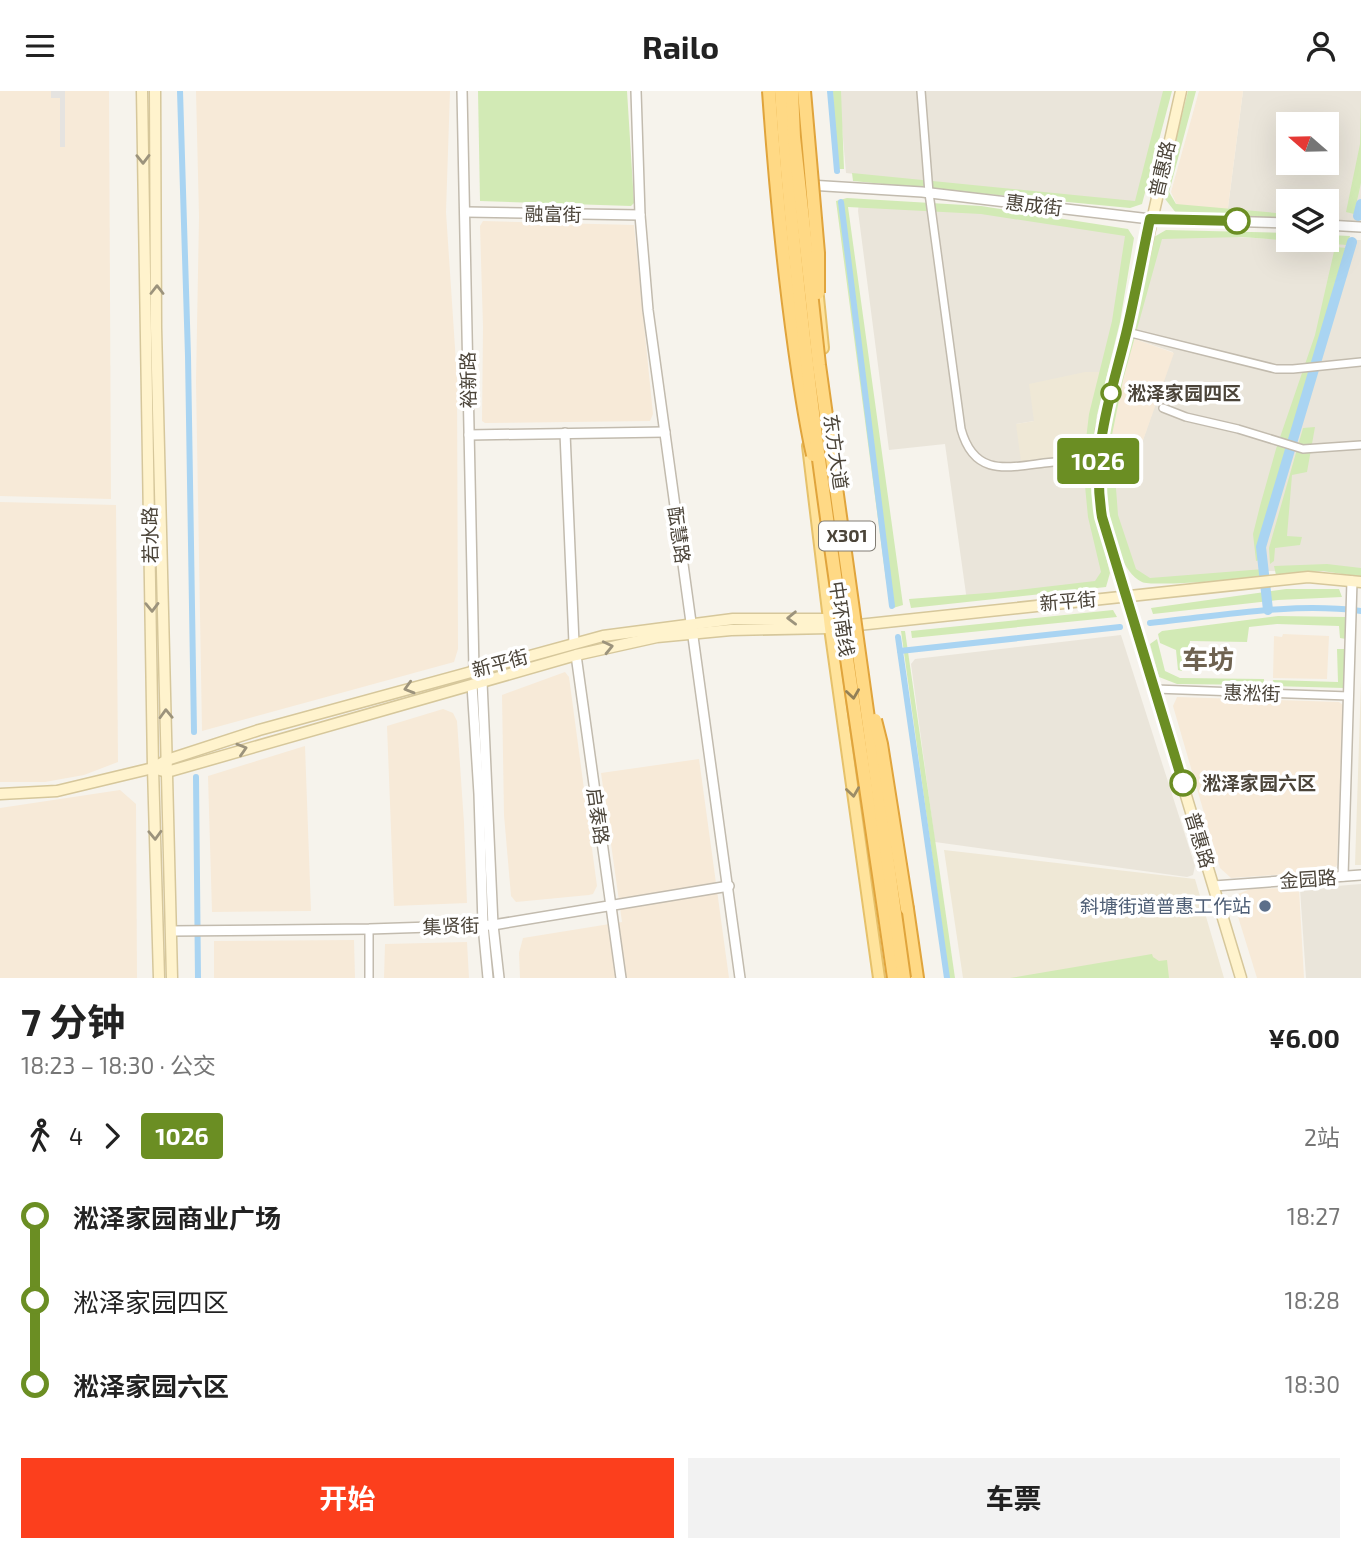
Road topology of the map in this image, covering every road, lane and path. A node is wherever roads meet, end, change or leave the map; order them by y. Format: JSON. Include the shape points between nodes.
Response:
{"nodes":[{"id":1,"x":142,"y":91,"type":"edge"},
{"id":2,"x":155,"y":91,"type":"edge"},
{"id":3,"x":462,"y":91,"type":"edge"},
{"id":4,"x":636,"y":91,"type":"edge"},
{"id":5,"x":771,"y":91,"type":"edge"},
{"id":6,"x":781,"y":91,"type":"edge"},
{"id":7,"x":792,"y":91,"type":"edge"},
{"id":8,"x":802,"y":91,"type":"edge"},
{"id":9,"x":921,"y":91,"type":"edge"},
{"id":10,"x":1181,"y":91,"type":"edge"},
{"id":11,"x":781,"y":185,"type":"junction"},
{"id":12,"x":806,"y":185,"type":"junction"},
{"id":13,"x":929,"y":193,"type":"junction"},
{"id":14,"x":466,"y":212,"type":"junction"},
{"id":15,"x":640,"y":215,"type":"junction"},
{"id":16,"x":1150,"y":219,"type":"junction"},
{"id":17,"x":1276,"y":223,"type":"edge"},
{"id":18,"x":1339,"y":226,"type":"edge"},
{"id":19,"x":1361,"y":227,"type":"edge"},
{"id":20,"x":1127,"y":332,"type":"junction"},
{"id":21,"x":1361,"y":362,"type":"edge"},
{"id":22,"x":819,"y":365,"type":"junction"},
{"id":23,"x":1163,"y":408,"type":"dead end"},
{"id":24,"x":665,"y":432,"type":"junction"},
{"id":25,"x":565,"y":433,"type":"junction"},
{"id":26,"x":469,"y":435,"type":"junction"},
{"id":27,"x":1361,"y":445,"type":"edge"},
{"id":28,"x":1098,"y":458,"type":"junction"},
{"id":29,"x":826,"y":512,"type":"junction"},
{"id":30,"x":1356,"y":581,"type":"edge"},
{"id":31,"x":1127,"y":596,"type":"junction"},
{"id":32,"x":829,"y":623,"type":"junction"},
{"id":33,"x":859,"y":624,"type":"junction"},
{"id":34,"x":691,"y":628,"type":"junction"},
{"id":35,"x":574,"y":643,"type":"junction"},
{"id":36,"x":576,"y":655,"type":"junction"},
{"id":37,"x":861,"y":662,"type":"junction"},
{"id":38,"x":474,"y":670,"type":"junction"},
{"id":39,"x":477,"y":684,"type":"junction"},
{"id":40,"x":1155,"y":689,"type":"junction"},
{"id":41,"x":1349,"y":696,"type":"junction"},
{"id":42,"x":167,"y":760,"type":"junction"},
{"id":43,"x":153,"y":768,"type":"junction"},
{"id":44,"x":167,"y":772,"type":"junction"},
{"id":45,"x":0,"y":795,"type":"edge"},
{"id":46,"x":1361,"y":875,"type":"edge"},
{"id":47,"x":1343,"y":876,"type":"junction"},
{"id":48,"x":729,"y":886,"type":"junction"},
{"id":49,"x":1214,"y":886,"type":"junction"},
{"id":50,"x":611,"y":905,"type":"junction"},
{"id":51,"x":488,"y":925,"type":"junction"},
{"id":52,"x":369,"y":929,"type":"junction"},
{"id":53,"x":171,"y":932,"type":"junction"},
{"id":54,"x":159,"y":978,"type":"edge"},
{"id":55,"x":172,"y":978,"type":"edge"},
{"id":56,"x":369,"y":978,"type":"edge"},
{"id":57,"x":488,"y":978,"type":"edge"},
{"id":58,"x":499,"y":978,"type":"edge"},
{"id":59,"x":621,"y":978,"type":"edge"},
{"id":60,"x":740,"y":978,"type":"edge"},
{"id":61,"x":879,"y":978,"type":"edge"},
{"id":62,"x":894,"y":978,"type":"edge"},
{"id":63,"x":904,"y":978,"type":"edge"},
{"id":64,"x":915,"y":978,"type":"edge"},
{"id":65,"x":1241,"y":978,"type":"edge"}],
"edges":[{"from":1,"to":43,"type":"main road","name":"若水路","one_way":true},
{"from":42,"to":2,"type":"main road","name":"若水路","one_way":true,"via":[[156,342]]},
{"from":3,"to":14,"type":"street","name":"裕新路"},
{"from":4,"to":15,"type":"street","name":"酝慧路"},
{"from":5,"to":11,"type":"main road","name":"东方大道","number":"X301"},
{"from":5,"to":29,"type":"highway","bridge":true,"via":[[776,193],[793,333],[806,428]]},
{"from":6,"to":29,"type":"highway","name":"中环南线","bridge":true},
{"from":7,"to":22,"type":"highway","name":"中环南线","bridge":true},
{"from":8,"to":12,"type":"main road","name":"东方大道","number":"X301"},
{"from":8,"to":22,"type":"highway","bridge":true,"via":[[818,253]]},
{"from":9,"to":13,"type":"street"},
{"from":10,"to":16,"type":"main road","name":"普惠路"},
{"from":11,"to":12,"type":"street","name":"惠成街"},
{"from":11,"to":32,"type":"main road","name":"东方大道","number":"X301"},
{"from":12,"to":13,"type":"street","name":"惠成街"},
{"from":12,"to":33,"type":"main road","name":"东方大道","number":"X301"},
{"from":13,"to":16,"type":"street","name":"惠成街"},
{"from":13,"to":28,"type":"street","via":[[961,429],[969,450],[986,464],[1000,468]]},
{"from":14,"to":15,"type":"street","name":"融富街"},
{"from":14,"to":26,"type":"street","name":"裕新路"},
{"from":15,"to":24,"type":"street","name":"酝慧路"},
{"from":16,"to":17,"type":"street","name":"惠成街"},
{"from":16,"to":20,"type":"main road","name":"普惠路"},
{"from":18,"to":19,"type":"street"},
{"from":20,"to":21,"type":"street","via":[[1276,369]]},
{"from":20,"to":28,"type":"main road","name":"普惠路"},
{"from":22,"to":37,"type":"highway","name":"中环南线","bridge":true},
{"from":23,"to":27,"type":"street","via":[[1303,449]]},
{"from":24,"to":25,"type":"street"},
{"from":24,"to":34,"type":"street","name":"酝慧路"},
{"from":25,"to":26,"type":"street"},
{"from":25,"to":35,"type":"street"},
{"from":26,"to":38,"type":"street","name":"裕新路"},
{"from":28,"to":31,"type":"main road","name":"普惠路","via":[[1102,517]]},
{"from":29,"to":62,"type":"highway","name":"中环南线","one_way":true,"bridge":true},
{"from":30,"to":31,"type":"main road","name":"新平街","via":[[1308,577]]},
{"from":30,"to":41,"type":"street","via":[[1351,596]]},
{"from":31,"to":33,"type":"main road","name":"新平街"},
{"from":31,"to":40,"type":"main road","name":"普惠路"},
{"from":32,"to":33,"type":"main road","name":"新平街"},
{"from":32,"to":34,"type":"main road","name":"新平街","via":[[733,619]]},
{"from":32,"to":61,"type":"main road","name":"东方大道","number":"X301","one_way":true},
{"from":33,"to":64,"type":"main road","name":"东方大道","number":"X301"},
{"from":34,"to":35,"type":"main road","name":"新平街"},
{"from":36,"to":34,"type":"main road","name":"新平街","one_way":true},
{"from":34,"to":48,"type":"street","name":"酝慧路"},
{"from":35,"to":38,"type":"main road","name":"新平街"},
{"from":36,"to":39,"type":"main road","name":"新平街"},
{"from":36,"to":50,"type":"street","name":"启泰路"},
{"from":37,"to":63,"type":"highway","name":"中环南线","bridge":true},
{"from":37,"to":64,"type":"highway","bridge":true,"via":[[881,744]]},
{"from":38,"to":39,"type":"main road","name":"裕新路"},
{"from":38,"to":42,"type":"main road","name":"新平街","one_way":true},
{"from":44,"to":39,"type":"main road","name":"新平街","one_way":true},
{"from":39,"to":51,"type":"street","name":"裕新路"},
{"from":40,"to":41,"type":"street","name":"惠淞街"},
{"from":40,"to":49,"type":"main road","name":"普惠路"},
{"from":41,"to":47,"type":"street"},
{"from":42,"to":43,"type":"main road","name":"新平街"},
{"from":42,"to":44,"type":"main road","name":"若水路"},
{"from":43,"to":44,"type":"main road","name":"新平街"},
{"from":43,"to":45,"type":"main road","name":"新平街","via":[[57,790]]},
{"from":43,"to":54,"type":"main road","name":"若水路","one_way":true},
{"from":44,"to":53,"type":"main road","name":"若水路"},
{"from":46,"to":47,"type":"street","name":"金园路"},
{"from":47,"to":49,"type":"street","name":"金园路"},
{"from":48,"to":50,"type":"street","name":"集贤街"},
{"from":48,"to":60,"type":"street","name":"酝慧路"},
{"from":49,"to":65,"type":"main road","name":"普惠路"},
{"from":50,"to":51,"type":"street","name":"集贤街"},
{"from":50,"to":59,"type":"street","name":"启泰路"},
{"from":51,"to":52,"type":"street","name":"集贤街"},
{"from":51,"to":57,"type":"street","name":"裕新路"},
{"from":51,"to":58,"type":"street","name":"裕新路"},
{"from":52,"to":53,"type":"street","name":"集贤街"},
{"from":52,"to":56,"type":"street"},
{"from":53,"to":55,"type":"main road","name":"若水路"}]}
